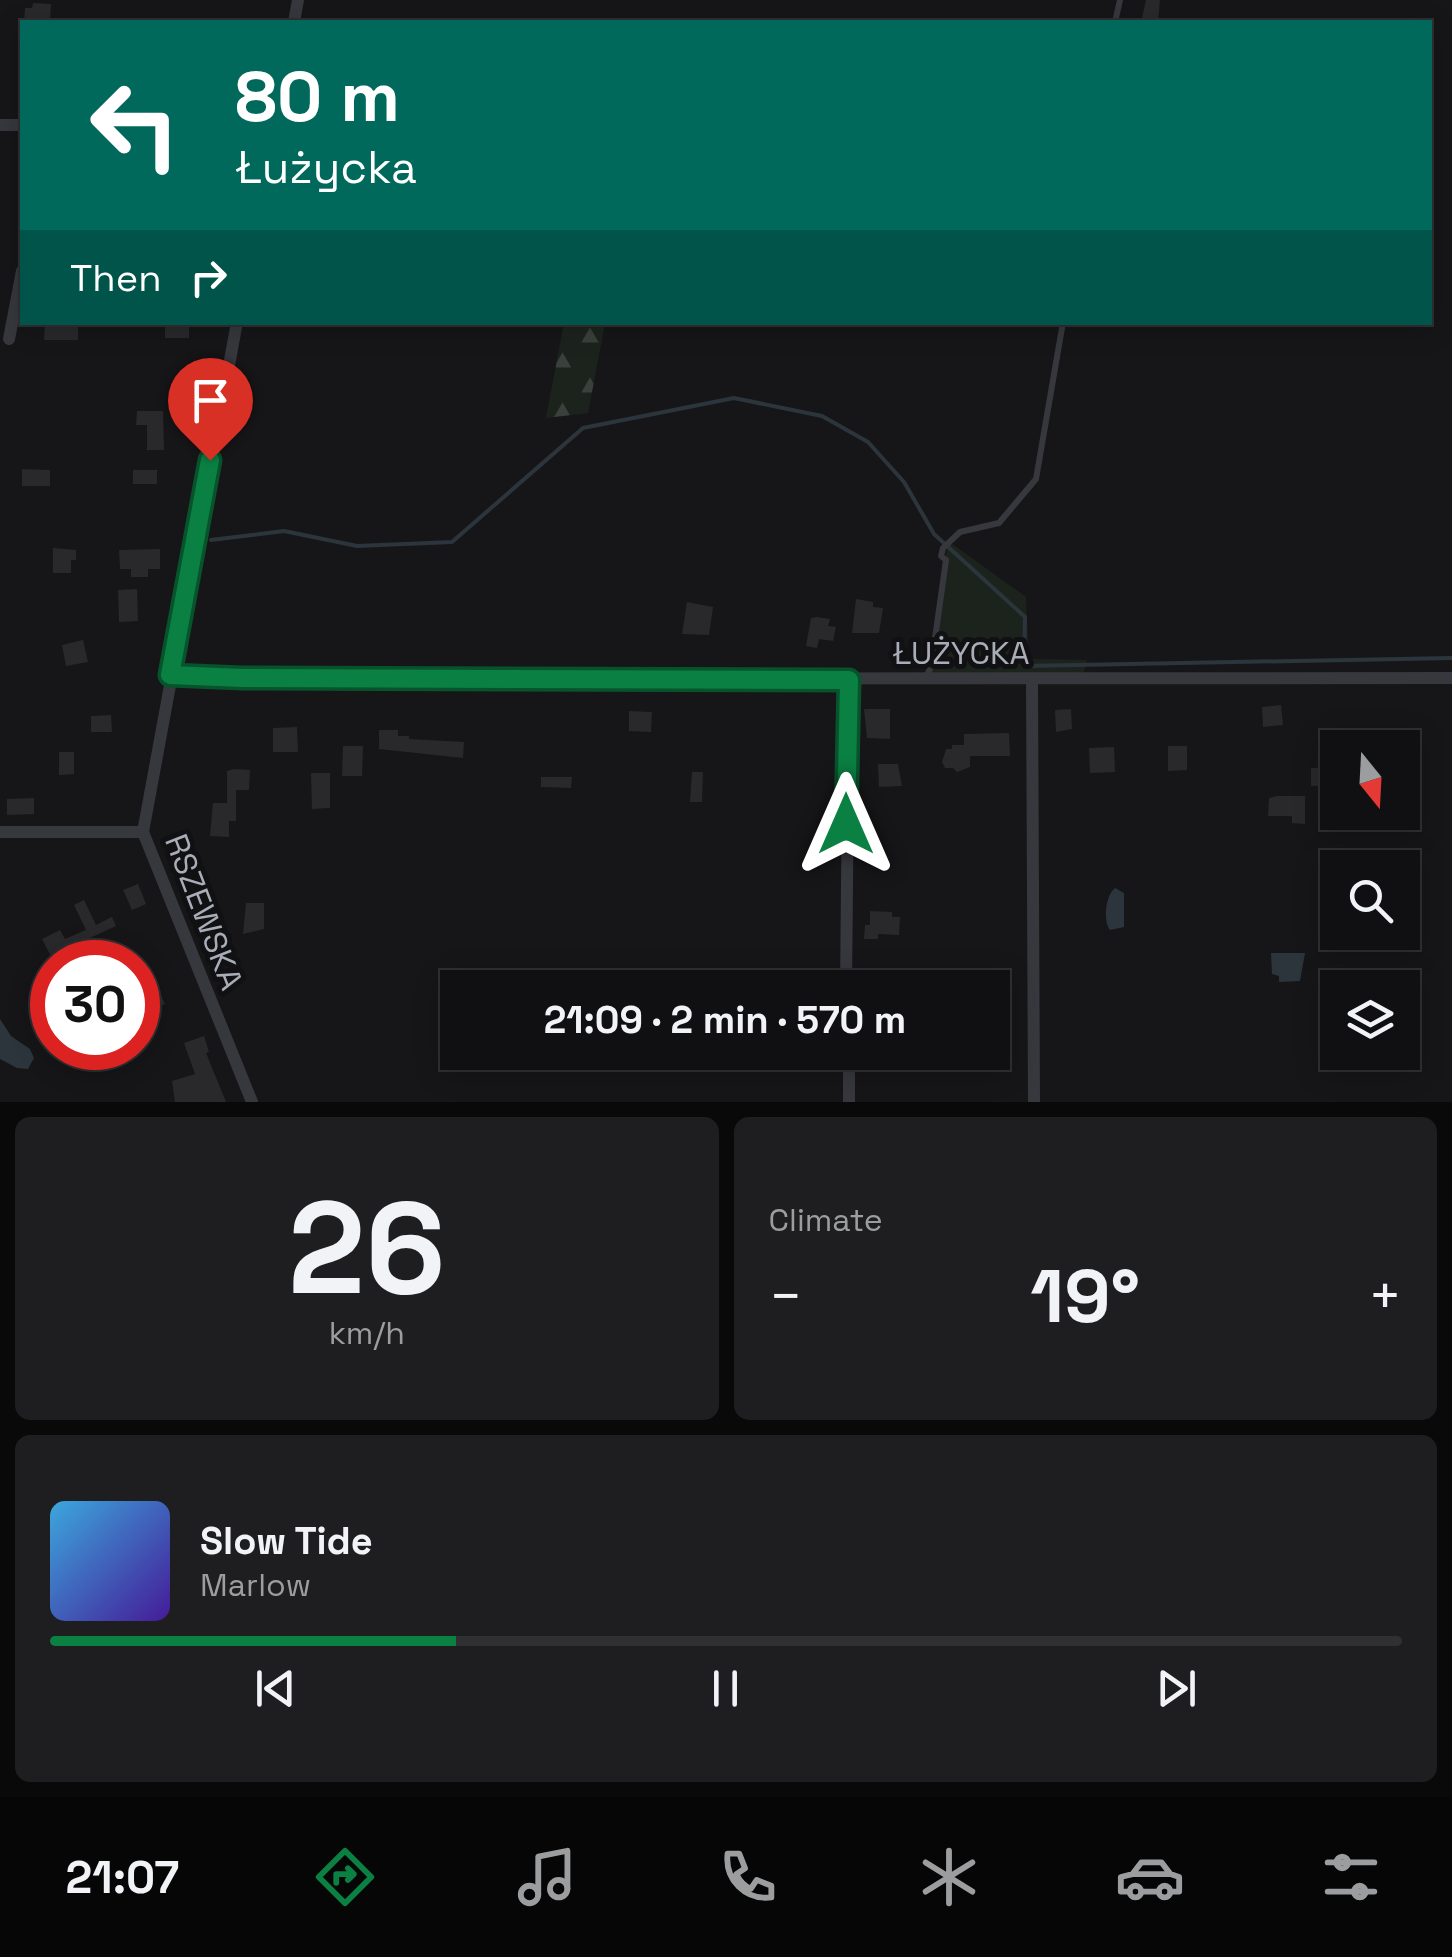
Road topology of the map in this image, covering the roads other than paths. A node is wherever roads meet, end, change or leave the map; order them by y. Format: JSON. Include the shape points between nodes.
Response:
{"nodes":[{"id":1,"x":20,"y":281,"type":"edge"},
{"id":2,"x":236,"y":325,"type":"edge"},
{"id":3,"x":1062,"y":325,"type":"edge"},
{"id":4,"x":9,"y":339,"type":"dead end"},
{"id":5,"x":170,"y":675,"type":"junction"},
{"id":6,"x":1452,"y":678,"type":"edge"},
{"id":7,"x":849,"y":680,"type":"junction"},
{"id":8,"x":925,"y":680,"type":"junction"},
{"id":9,"x":1032,"y":680,"type":"junction"},
{"id":10,"x":0,"y":832,"type":"edge"},
{"id":11,"x":143,"y":832,"type":"junction"},
{"id":12,"x":846,"y":970,"type":"edge"},
{"id":13,"x":849,"y":1070,"type":"edge"},
{"id":14,"x":252,"y":1102,"type":"edge"},
{"id":15,"x":849,"y":1102,"type":"edge"},
{"id":16,"x":1034,"y":1102,"type":"edge"}],
"edges":[{"from":1,"to":4,"type":"street"},
{"from":2,"to":5,"type":"street","name":"RSZEWSKA"},
{"from":3,"to":8,"type":"lane","via":[[1036,478],[999,523],[960,532],[943,548]]},
{"from":5,"to":7,"type":"street","name":"ŁUŻYCKA"},
{"from":5,"to":11,"type":"street","name":"RSZEWSKA"},
{"from":6,"to":9,"type":"street","name":"ŁUŻYCKA"},
{"from":7,"to":8,"type":"street","name":"ŁUŻYCKA"},
{"from":7,"to":12,"type":"street"},
{"from":8,"to":9,"type":"street","name":"ŁUŻYCKA"},
{"from":9,"to":16,"type":"street"},
{"from":10,"to":11,"type":"street"},
{"from":11,"to":14,"type":"street","name":"RSZEWSKA"},
{"from":13,"to":15,"type":"street"}]}
